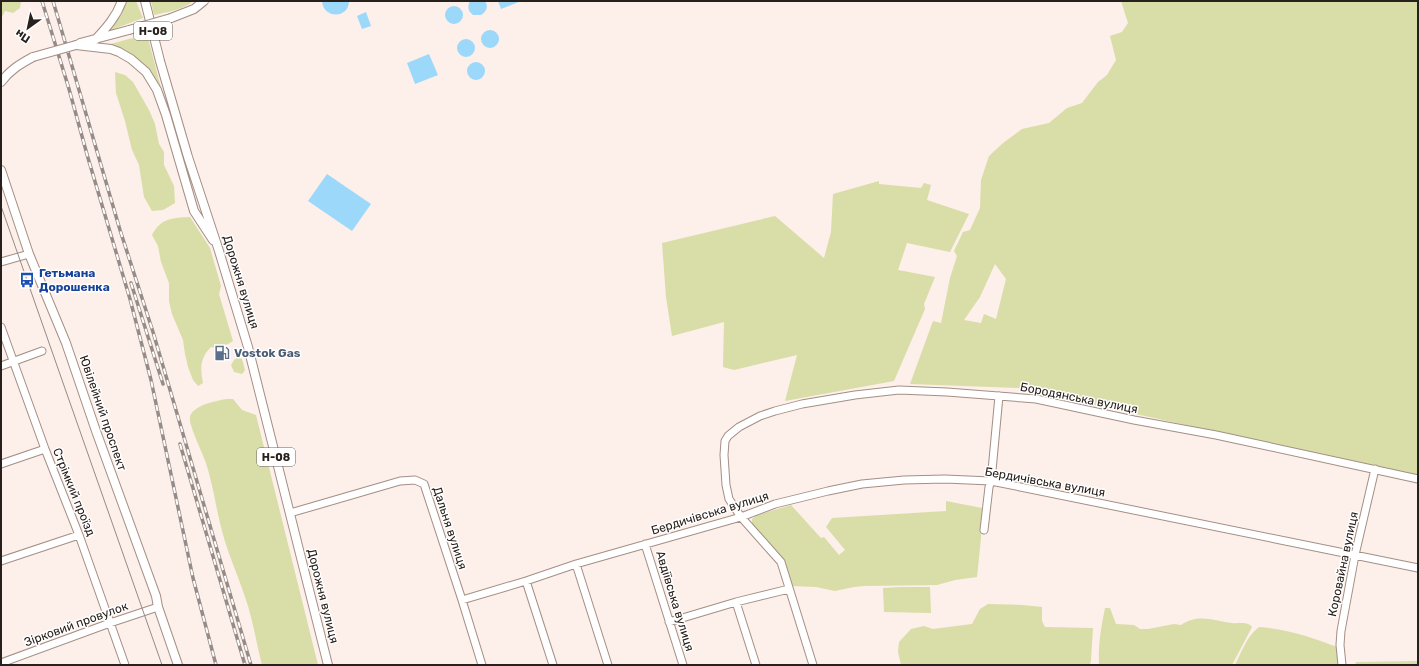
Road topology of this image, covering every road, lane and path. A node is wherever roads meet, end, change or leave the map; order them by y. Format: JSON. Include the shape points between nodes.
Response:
{"nodes":[{"id":1,"x":122,"y":1,"type":"edge"},
{"id":2,"x":145,"y":1,"type":"edge"},
{"id":3,"x":204,"y":1,"type":"edge"},
{"id":4,"x":96,"y":39,"type":"junction"},
{"id":5,"x":76,"y":45,"type":"junction"},
{"id":6,"x":1,"y":82,"type":"edge"},
{"id":7,"x":1,"y":170,"type":"edge"},
{"id":8,"x":220,"y":251,"type":"junction"},
{"id":9,"x":29,"y":254,"type":"junction"},
{"id":10,"x":1,"y":262,"type":"edge"},
{"id":11,"x":1,"y":327,"type":"edge"},
{"id":12,"x":42,"y":351,"type":"dead end"},
{"id":13,"x":14,"y":361,"type":"junction"},
{"id":14,"x":1,"y":366,"type":"edge"},
{"id":15,"x":999,"y":396,"type":"junction"},
{"id":16,"x":45,"y":449,"type":"junction"},
{"id":17,"x":1,"y":464,"type":"edge"},
{"id":18,"x":1375,"y":469,"type":"junction"},
{"id":19,"x":1418,"y":479,"type":"edge"},
{"id":20,"x":991,"y":481,"type":"junction"},
{"id":21,"x":290,"y":513,"type":"junction"},
{"id":22,"x":741,"y":517,"type":"junction"},
{"id":23,"x":984,"y":530,"type":"dead end"},
{"id":24,"x":79,"y":535,"type":"junction"},
{"id":25,"x":645,"y":544,"type":"junction"},
{"id":26,"x":1355,"y":555,"type":"junction"},
{"id":27,"x":1,"y":561,"type":"edge"},
{"id":28,"x":576,"y":564,"type":"junction"},
{"id":29,"x":1418,"y":568,"type":"edge"},
{"id":30,"x":526,"y":581,"type":"junction"},
{"id":31,"x":789,"y":589,"type":"junction"},
{"id":32,"x":462,"y":600,"type":"junction"},
{"id":33,"x":736,"y":602,"type":"junction"},
{"id":34,"x":158,"y":607,"type":"junction"},
{"id":35,"x":669,"y":622,"type":"junction"},
{"id":36,"x":110,"y":623,"type":"junction"},
{"id":37,"x":1,"y":663,"type":"edge"},
{"id":38,"x":125,"y":665,"type":"edge"},
{"id":39,"x":178,"y":665,"type":"edge"},
{"id":40,"x":328,"y":665,"type":"edge"},
{"id":41,"x":482,"y":665,"type":"edge"},
{"id":42,"x":553,"y":665,"type":"edge"},
{"id":43,"x":608,"y":665,"type":"edge"},
{"id":44,"x":683,"y":665,"type":"edge"},
{"id":45,"x":756,"y":665,"type":"edge"},
{"id":46,"x":814,"y":665,"type":"edge"},
{"id":47,"x":1342,"y":665,"type":"edge"}],
"edges":[{"from":1,"to":4,"type":"main road","via":[[118,12]]},
{"from":2,"to":8,"type":"main road","name":"Дорожня вулиця","number":"Н-08","via":[[188,157]]},
{"from":3,"to":4,"type":"main road","bridge":true,"via":[[194,9],[171,18]]},
{"from":4,"to":5,"type":"main road"},
{"from":5,"to":6,"type":"main road","bridge":true,"via":[[33,57],[21,63]]},
{"from":5,"to":8,"type":"main road","via":[[119,52],[146,72],[166,114],[194,211]]},
{"from":7,"to":9,"type":"main road","name":"Ювілейний проспект"},
{"from":8,"to":21,"type":"main road","name":"Дорожня вулиця","number":"Н-08","via":[[248,347]]},
{"from":9,"to":10,"type":"street"},
{"from":9,"to":34,"type":"main road","name":"Ювілейний проспект","via":[[66,343]]},
{"from":11,"to":13,"type":"street","name":"Стрімкий проїзд"},
{"from":12,"to":13,"type":"street"},
{"from":13,"to":14,"type":"street"},
{"from":13,"to":16,"type":"street","name":"Стрімкий проїзд"},
{"from":15,"to":18,"type":"street","name":"Бородянська вулиця","via":[[1036,399]]},
{"from":15,"to":20,"type":"street"},
{"from":15,"to":22,"type":"street","name":"Бородянська вулиця","via":[[899,390],[810,403],[760,416],[732,432],[725,446],[724,460],[729,499]]},
{"from":16,"to":17,"type":"street"},
{"from":16,"to":24,"type":"street","name":"Стрімкий проїзд"},
{"from":18,"to":19,"type":"street","name":"Бородянська вулиця"},
{"from":18,"to":26,"type":"street","name":"Коровайна вулиця"},
{"from":20,"to":22,"type":"street","name":"Бердичівська вулиця","via":[[945,479],[862,484],[775,504]]},
{"from":20,"to":23,"type":"street"},
{"from":20,"to":26,"type":"street","name":"Бердичівська вулиця"},
{"from":21,"to":32,"type":"street","name":"Дальня вулиця","via":[[400,482],[420,481],[424,484]]},
{"from":21,"to":40,"type":"main road","name":"Дорожня вулиця","number":"Н-08"},
{"from":22,"to":25,"type":"street","name":"Бердичівська вулиця"},
{"from":22,"to":31,"type":"street","name":"Бородянська вулиця","via":[[781,562]]},
{"from":24,"to":27,"type":"street"},
{"from":24,"to":36,"type":"street","name":"Стрімкий проїзд"},
{"from":25,"to":28,"type":"street","name":"Бердичівська вулиця"},
{"from":25,"to":35,"type":"street","name":"Авдіївська вулиця"},
{"from":26,"to":29,"type":"street","name":"Бердичівська вулиця"},
{"from":26,"to":47,"type":"street","name":"Коровайна вулиця","via":[[1341,632]]},
{"from":28,"to":30,"type":"street","name":"Бердичівська вулиця"},
{"from":28,"to":43,"type":"street"},
{"from":30,"to":32,"type":"street","name":"Бердичівська вулиця"},
{"from":30,"to":42,"type":"street"},
{"from":31,"to":33,"type":"street"},
{"from":31,"to":46,"type":"street","name":"Бородянська вулиця"},
{"from":32,"to":41,"type":"street","name":"Дальня вулиця"},
{"from":33,"to":35,"type":"street"},
{"from":33,"to":45,"type":"street"},
{"from":34,"to":36,"type":"street","name":"Зірковий провулок"},
{"from":34,"to":39,"type":"main road","name":"Ювілейний проспект"},
{"from":35,"to":44,"type":"street","name":"Авдіївська вулиця"},
{"from":36,"to":37,"type":"street","name":"Зірковий провулок"},
{"from":36,"to":38,"type":"street","name":"Стрімкий проїзд"}]}
